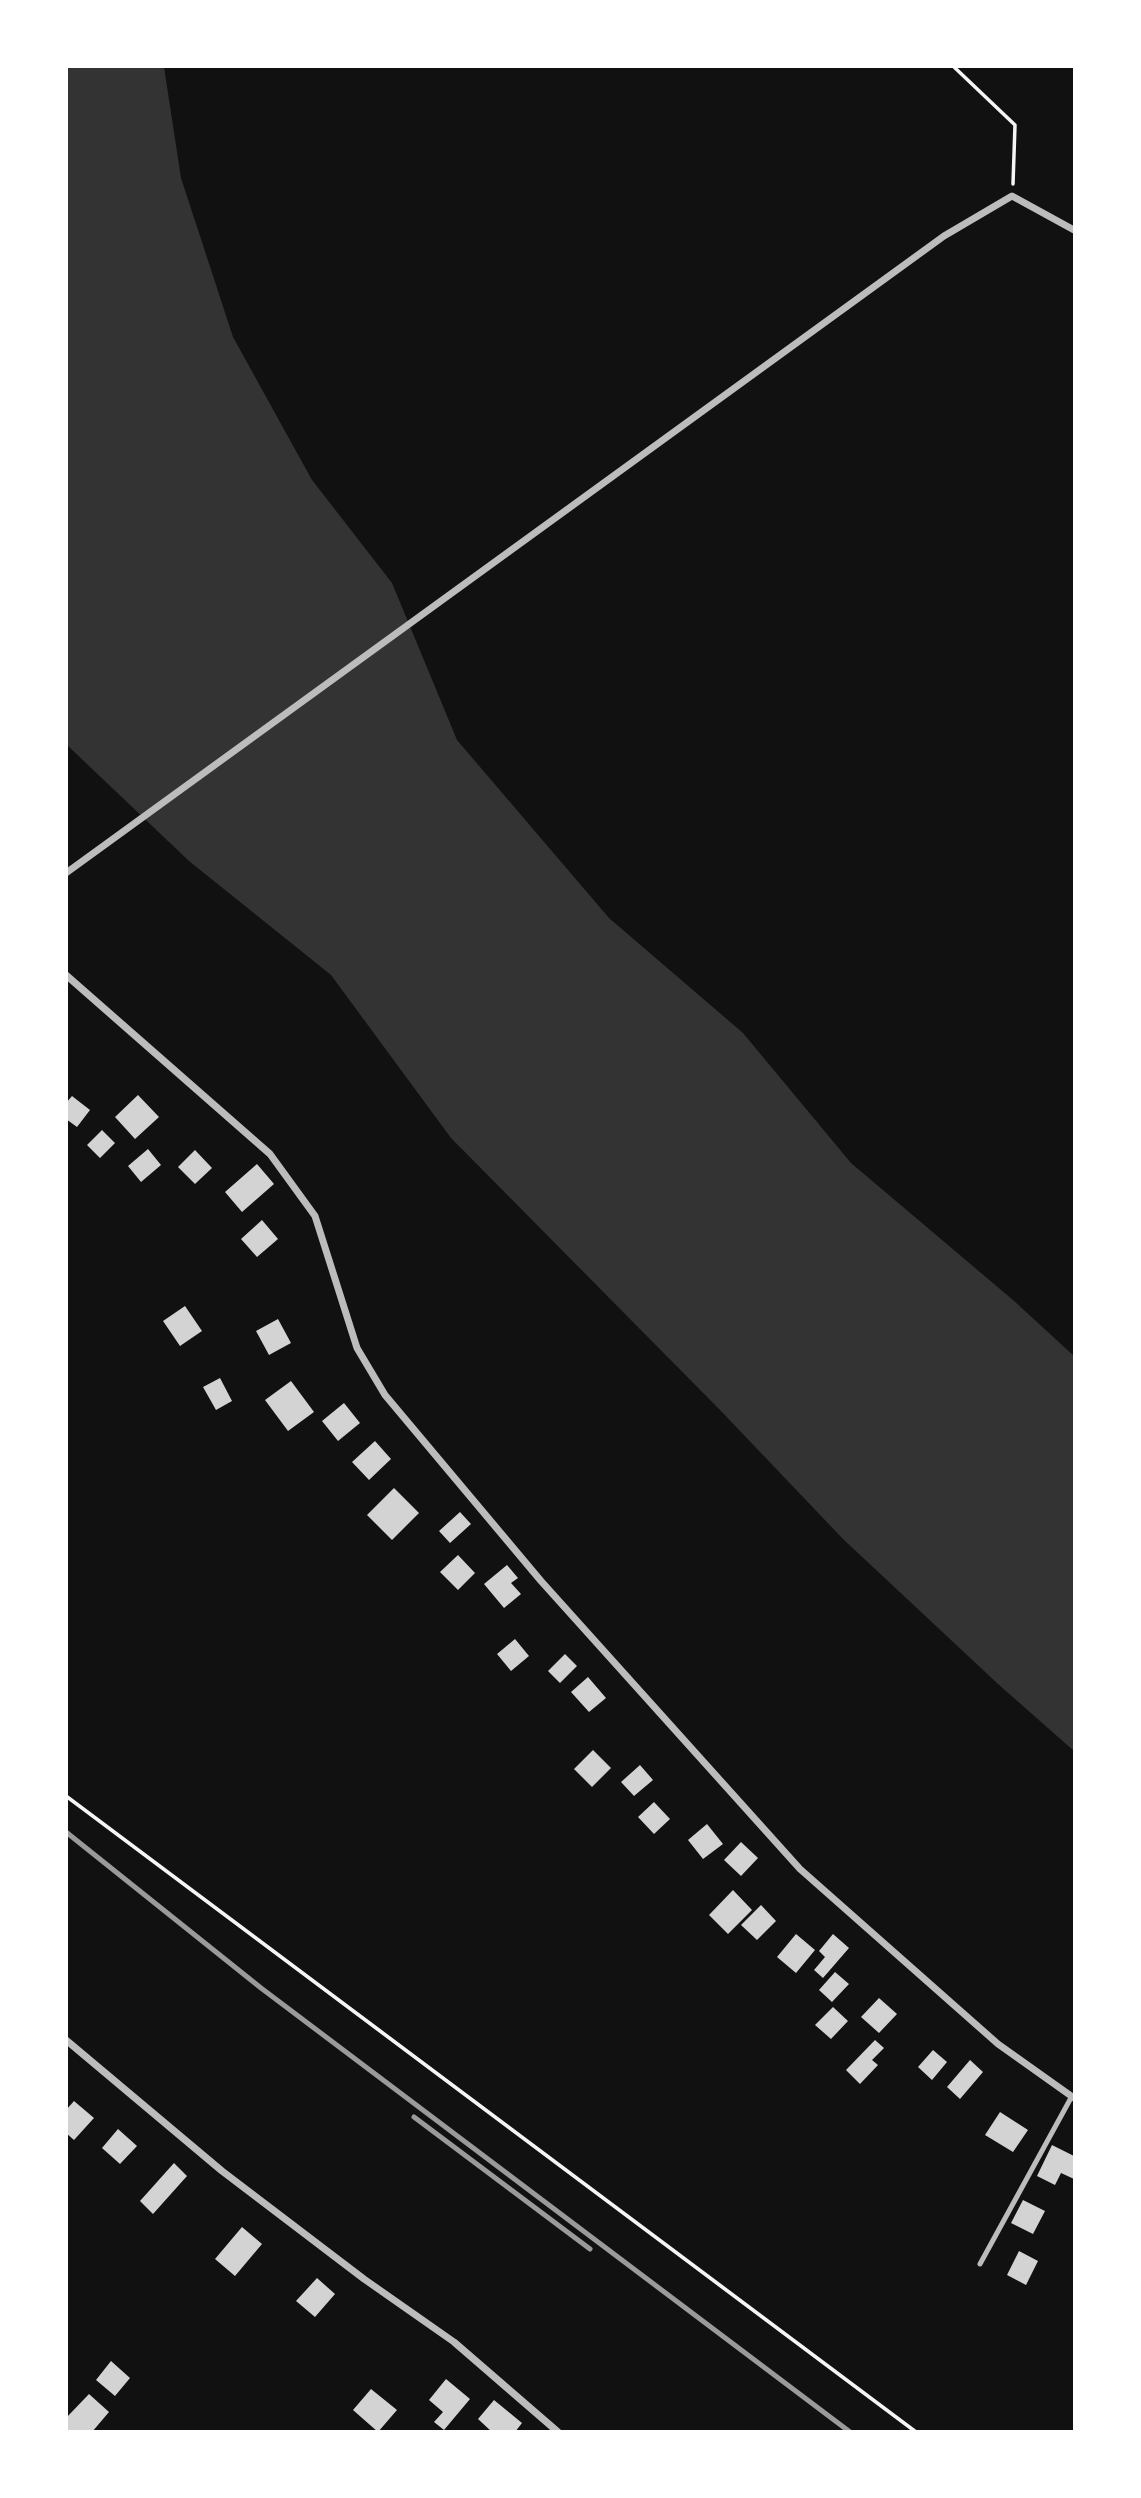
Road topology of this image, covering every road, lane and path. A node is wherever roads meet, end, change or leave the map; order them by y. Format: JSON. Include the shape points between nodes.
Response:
{"nodes":[{"id":1,"x":953,"y":66,"type":"edge"},
{"id":2,"x":1012,"y":196,"type":"junction"},
{"id":3,"x":1074,"y":230,"type":"edge"},
{"id":4,"x":66,"y":873,"type":"edge"},
{"id":5,"x":66,"y":975,"type":"edge"},
{"id":6,"x":66,"y":1796,"type":"edge"},
{"id":7,"x":66,"y":2040,"type":"edge"},
{"id":8,"x":1073,"y":2097,"type":"edge"},
{"id":9,"x":980,"y":2264,"type":"dead end"},
{"id":10,"x":558,"y":2431,"type":"edge"},
{"id":11,"x":916,"y":2431,"type":"edge"}],
"edges":[{"from":1,"to":2,"type":"path","via":[[1015,125]]},
{"from":2,"to":3,"type":"street"},
{"from":2,"to":4,"type":"street","via":[[944,236]]},
{"from":5,"to":8,"type":"street","via":[[278,1164],[315,1216],[357,1349],[386,1395],[541,1581],[800,1869],[998,2044]]},
{"from":6,"to":11,"type":"path"},
{"from":7,"to":10,"type":"street","via":[[222,2171],[454,2342]]},
{"from":8,"to":9,"type":"lane"}]}
